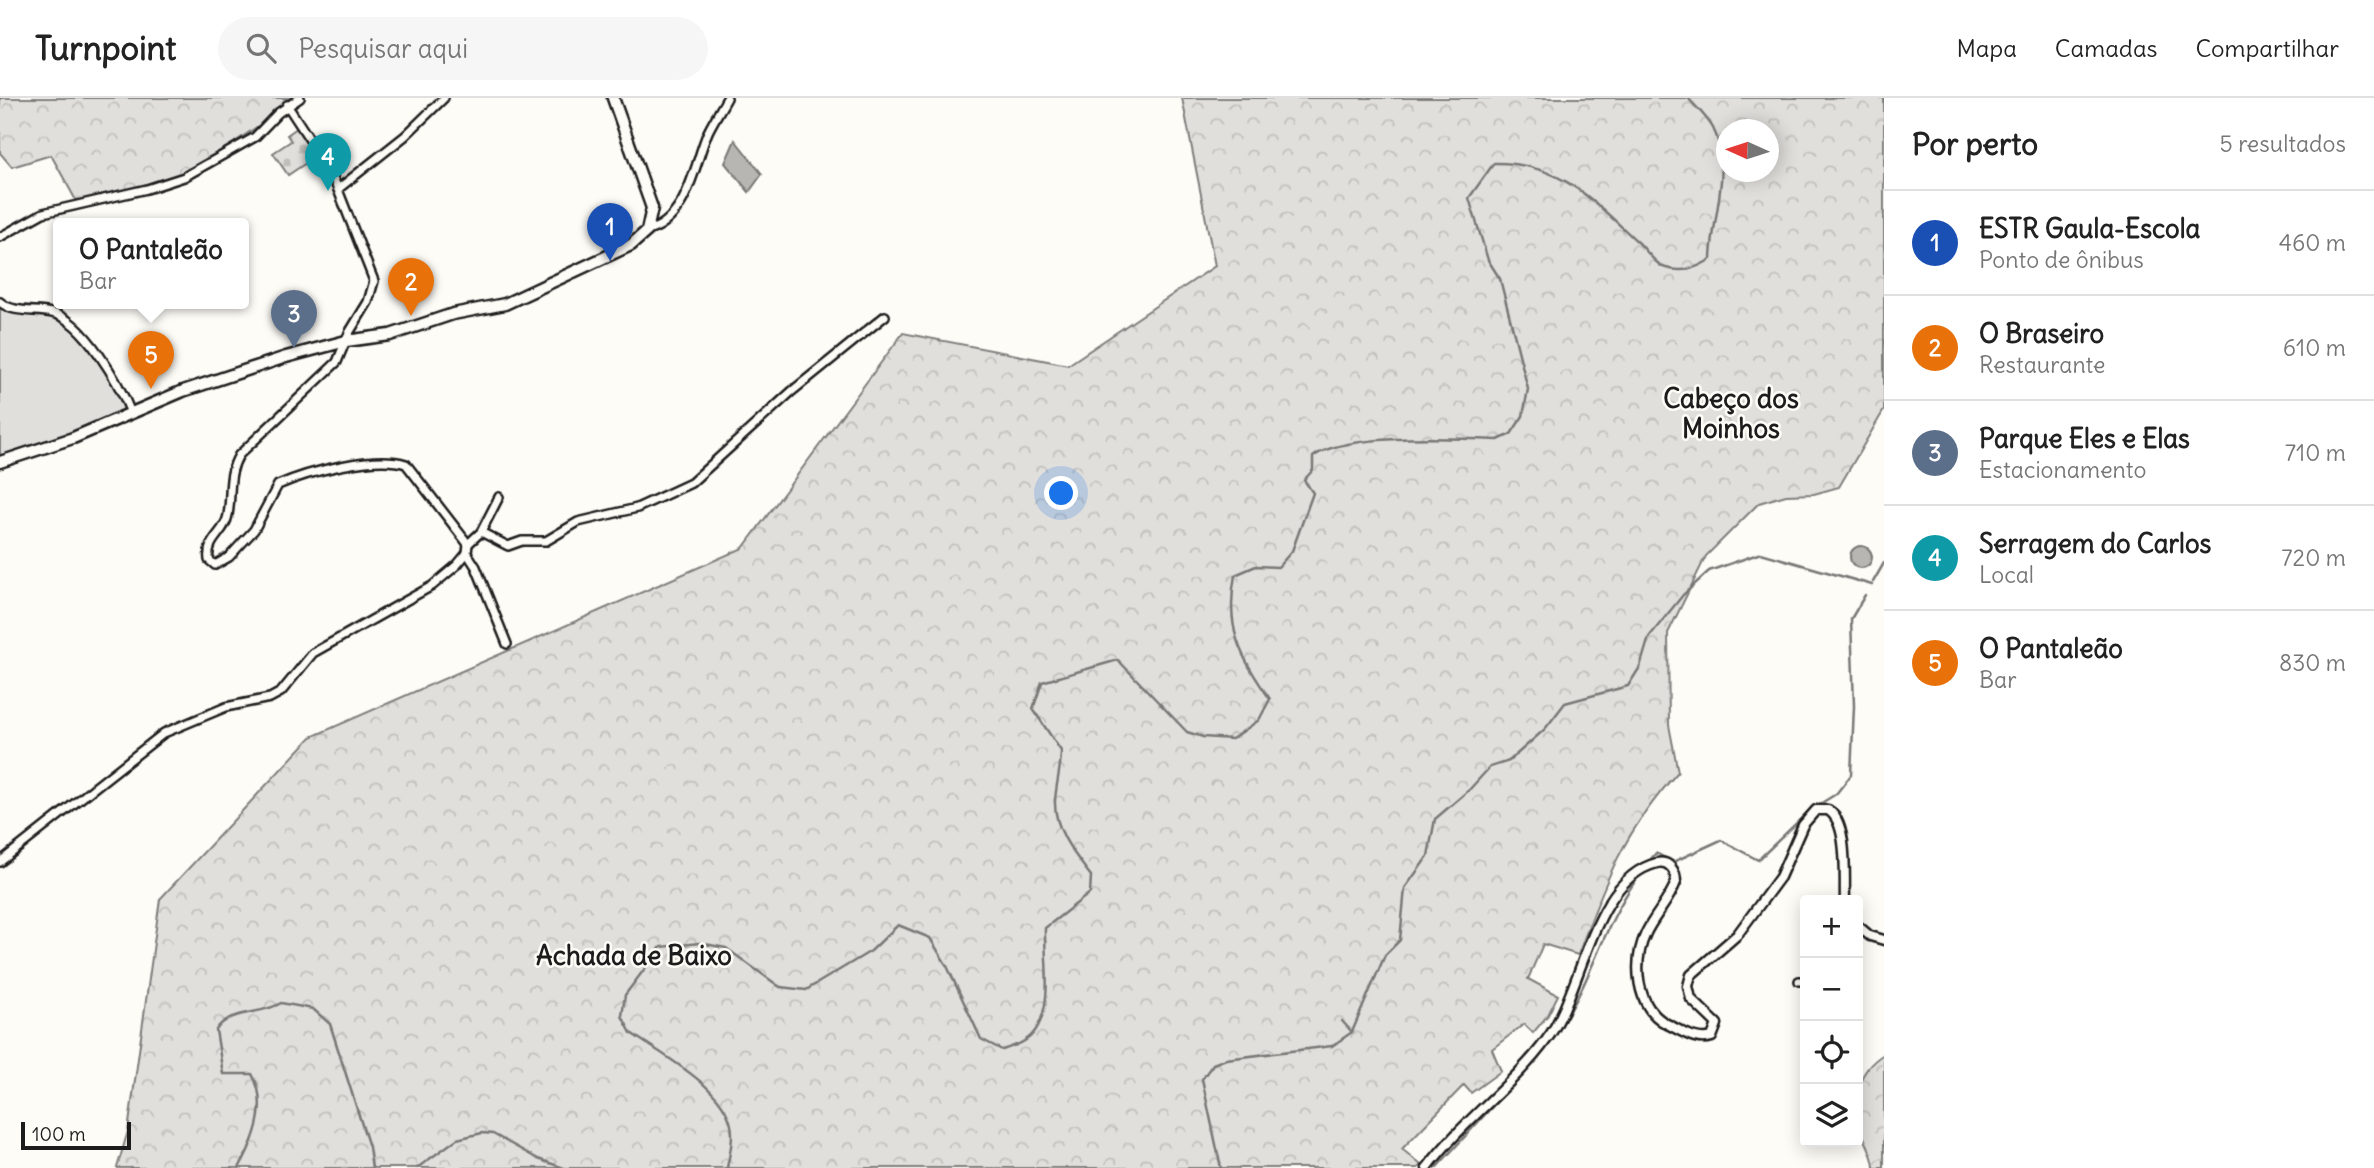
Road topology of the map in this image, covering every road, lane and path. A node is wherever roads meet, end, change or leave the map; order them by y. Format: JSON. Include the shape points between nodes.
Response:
{"nodes":[{"id":1,"x":300,"y":98,"type":"edge"},
{"id":2,"x":444,"y":98,"type":"edge"},
{"id":3,"x":613,"y":98,"type":"edge"},
{"id":4,"x":727,"y":98,"type":"edge"},
{"id":5,"x":287,"y":105,"type":"junction"},
{"id":6,"x":338,"y":189,"type":"junction"},
{"id":7,"x":647,"y":231,"type":"junction"},
{"id":8,"x":0,"y":236,"type":"edge"},
{"id":9,"x":0,"y":302,"type":"edge"},
{"id":10,"x":885,"y":316,"type":"dead end"},
{"id":11,"x":346,"y":341,"type":"junction"},
{"id":12,"x":131,"y":413,"type":"junction"},
{"id":13,"x":0,"y":462,"type":"edge"},
{"id":14,"x":499,"y":497,"type":"dead end"},
{"id":15,"x":481,"y":532,"type":"junction"},
{"id":16,"x":468,"y":544,"type":"junction"},
{"id":17,"x":467,"y":553,"type":"junction"},
{"id":18,"x":507,"y":644,"type":"dead end"},
{"id":19,"x":0,"y":862,"type":"edge"},
{"id":20,"x":1845,"y":895,"type":"edge"},
{"id":21,"x":1863,"y":930,"type":"edge"},
{"id":22,"x":1884,"y":940,"type":"edge"},
{"id":23,"x":1427,"y":1168,"type":"edge"}],
"edges":[{"from":1,"to":5,"type":"street"},
{"from":2,"to":6,"type":"street"},
{"from":3,"to":7,"type":"main road","via":[[650,198],[652,216]]},
{"from":4,"to":7,"type":"street","via":[[709,130],[687,191],[664,222]]},
{"from":5,"to":6,"type":"street","via":[[324,159]]},
{"from":5,"to":8,"type":"street","via":[[255,137],[184,177],[43,213]]},
{"from":6,"to":11,"type":"street","via":[[374,281]]},
{"from":7,"to":11,"type":"main road","via":[[631,245],[505,303],[390,335]]},
{"from":9,"to":12,"type":"street","via":[[14,309],[56,313],[77,329],[120,384]]},
{"from":10,"to":15,"type":"street","via":[[791,392],[691,483],[637,508],[578,522],[546,541],[508,546]]},
{"from":11,"to":12,"type":"main road","via":[[183,391]]},
{"from":11,"to":16,"type":"street","via":[[337,362],[239,454],[231,468],[228,515],[211,540],[209,560],[215,565],[229,557],[254,530],[278,485],[384,461],[406,464]]},
{"from":12,"to":13,"type":"main road"},
{"from":14,"to":15,"type":"street"},
{"from":15,"to":16,"type":"street"},
{"from":16,"to":17,"type":"street"},
{"from":17,"to":18,"type":"street"},
{"from":17,"to":19,"type":"street","via":[[410,600],[313,653],[281,692],[226,707],[164,733]]},
{"from":20,"to":23,"type":"street","via":[[1839,822],[1832,812],[1816,810],[1807,818],[1780,877],[1737,935],[1691,975],[1690,999],[1717,1024],[1712,1037],[1695,1038],[1653,1013],[1641,992],[1641,945],[1676,882],[1667,864],[1647,867],[1624,883],[1606,907],[1549,1038],[1453,1134]]},
{"from":21,"to":22,"type":"street"}]}
